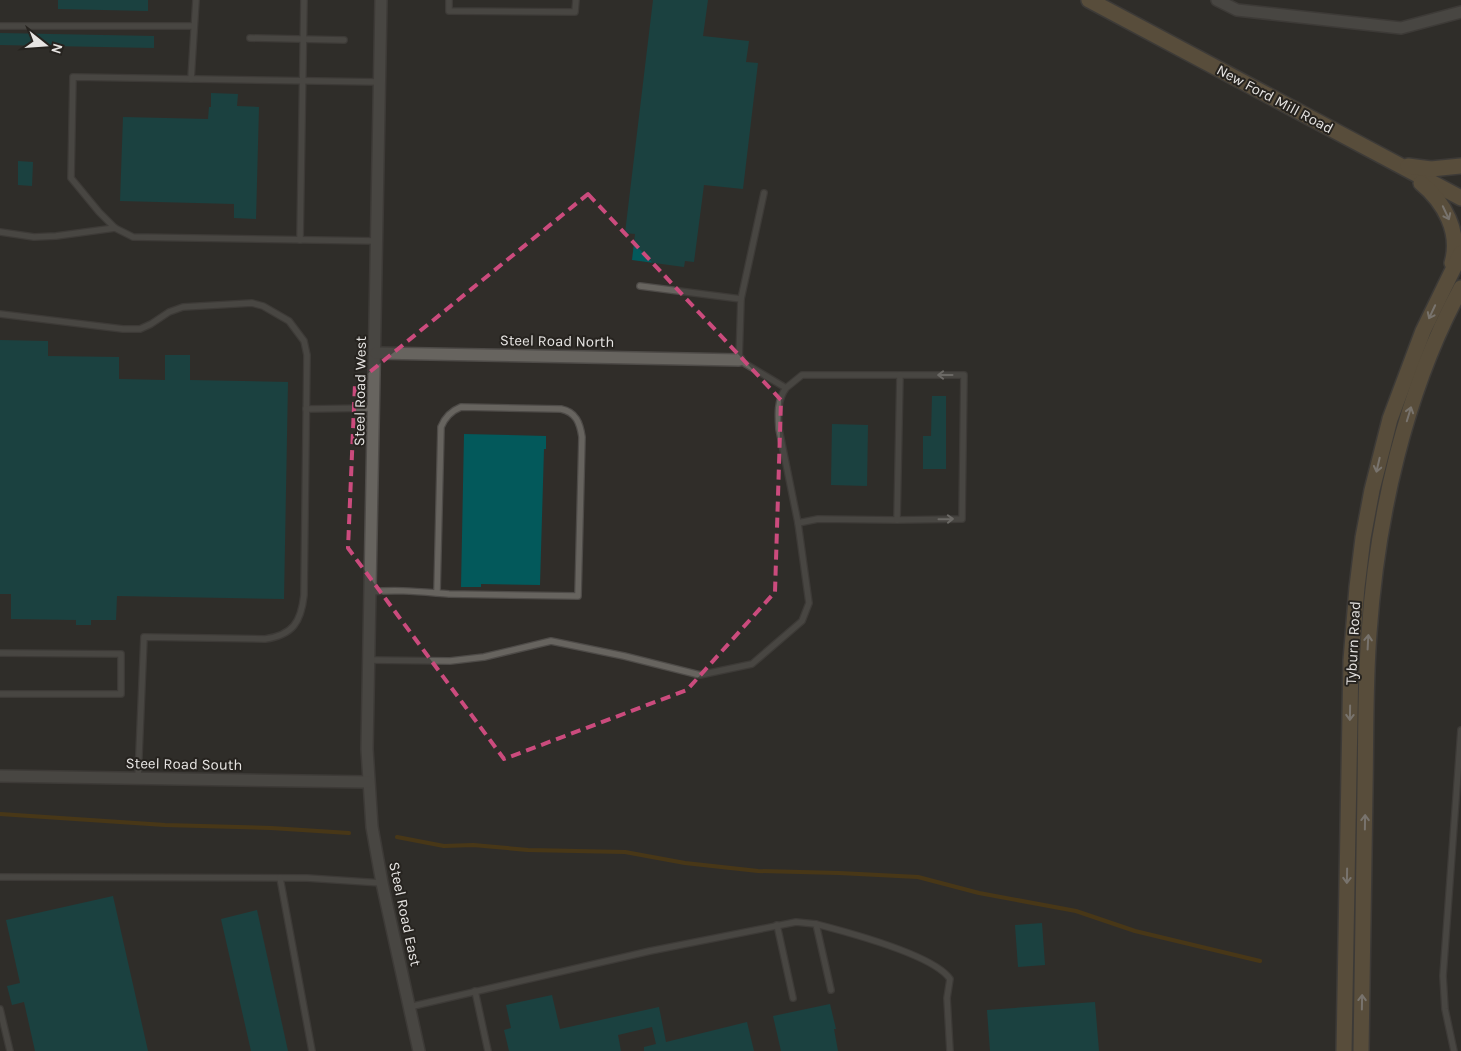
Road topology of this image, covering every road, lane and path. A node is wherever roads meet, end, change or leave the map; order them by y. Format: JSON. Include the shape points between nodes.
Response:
{"nodes":[{"id":1,"x":196,"y":0,"type":"edge"},
{"id":2,"x":304,"y":0,"type":"edge"},
{"id":3,"x":381,"y":0,"type":"edge"},
{"id":4,"x":449,"y":0,"type":"edge"},
{"id":5,"x":576,"y":0,"type":"edge"},
{"id":6,"x":1089,"y":0,"type":"edge"},
{"id":7,"x":1216,"y":0,"type":"edge"},
{"id":8,"x":1461,"y":12,"type":"edge"},
{"id":9,"x":0,"y":26,"type":"edge"},
{"id":10,"x":194,"y":26,"type":"junction"},
{"id":11,"x":250,"y":38,"type":"dead end"},
{"id":12,"x":304,"y":40,"type":"junction"},
{"id":13,"x":344,"y":40,"type":"dead end"},
{"id":14,"x":191,"y":79,"type":"junction"},
{"id":15,"x":303,"y":81,"type":"junction"},
{"id":16,"x":380,"y":82,"type":"junction"},
{"id":17,"x":1397,"y":164,"type":"junction"},
{"id":18,"x":1461,"y":166,"type":"edge"},
{"id":19,"x":764,"y":193,"type":"dead end"},
{"id":20,"x":1461,"y":198,"type":"edge"},
{"id":21,"x":115,"y":228,"type":"junction"},
{"id":22,"x":0,"y":232,"type":"edge"},
{"id":23,"x":300,"y":240,"type":"junction"},
{"id":24,"x":377,"y":241,"type":"junction"},
{"id":25,"x":1461,"y":253,"type":"edge"},
{"id":26,"x":1445,"y":283,"type":"junction"},
{"id":27,"x":640,"y":286,"type":"dead end"},
{"id":28,"x":1461,"y":288,"type":"edge"},
{"id":29,"x":741,"y":298,"type":"junction"},
{"id":30,"x":0,"y":314,"type":"edge"},
{"id":31,"x":376,"y":353,"type":"junction"},
{"id":32,"x":739,"y":360,"type":"junction"},
{"id":33,"x":900,"y":375,"type":"junction"},
{"id":34,"x":786,"y":388,"type":"junction"},
{"id":35,"x":374,"y":408,"type":"junction"},
{"id":36,"x":306,"y":409,"type":"junction"},
{"id":37,"x":897,"y":520,"type":"junction"},
{"id":38,"x":798,"y":523,"type":"junction"},
{"id":39,"x":371,"y":592,"type":"junction"},
{"id":40,"x":437,"y":593,"type":"junction"},
{"id":41,"x":0,"y":653,"type":"edge"},
{"id":42,"x":369,"y":660,"type":"junction"},
{"id":43,"x":0,"y":694,"type":"edge"},
{"id":44,"x":1461,"y":730,"type":"edge"},
{"id":45,"x":0,"y":776,"type":"edge"},
{"id":46,"x":138,"y":778,"type":"junction"},
{"id":47,"x":368,"y":782,"type":"junction"},
{"id":48,"x":0,"y":877,"type":"edge"},
{"id":49,"x":280,"y":878,"type":"junction"},
{"id":50,"x":382,"y":883,"type":"junction"},
{"id":51,"x":816,"y":924,"type":"junction"},
{"id":52,"x":777,"y":925,"type":"junction"},
{"id":53,"x":831,"y":990,"type":"dead end"},
{"id":54,"x":475,"y":991,"type":"junction"},
{"id":55,"x":793,"y":998,"type":"dead end"},
{"id":56,"x":409,"y":1007,"type":"junction"},
{"id":57,"x":0,"y":1008,"type":"edge"},
{"id":58,"x":10,"y":1051,"type":"edge"},
{"id":59,"x":312,"y":1051,"type":"edge"},
{"id":60,"x":419,"y":1051,"type":"edge"},
{"id":61,"x":488,"y":1051,"type":"edge"},
{"id":62,"x":950,"y":1051,"type":"edge"},
{"id":63,"x":1344,"y":1051,"type":"edge"},
{"id":64,"x":1361,"y":1051,"type":"edge"},
{"id":65,"x":1454,"y":1051,"type":"edge"}],
"edges":[{"from":1,"to":10,"type":"lane"},
{"from":2,"to":12,"type":"lane"},
{"from":3,"to":16,"type":"street","name":"Steel Road West"},
{"from":4,"to":5,"type":"lane","via":[[449,11],[575,12]]},
{"from":6,"to":17,"type":"main road","name":"New Ford Mill Road"},
{"from":7,"to":8,"type":"street","via":[[1237,10],[1401,28]]},
{"from":9,"to":10,"type":"lane"},
{"from":10,"to":14,"type":"lane"},
{"from":11,"to":12,"type":"lane"},
{"from":12,"to":13,"type":"lane"},
{"from":12,"to":15,"type":"lane"},
{"from":14,"to":15,"type":"lane"},
{"from":14,"to":21,"type":"lane","via":[[73,77],[71,178]]},
{"from":15,"to":16,"type":"lane"},
{"from":15,"to":23,"type":"lane"},
{"from":16,"to":24,"type":"street","name":"Steel Road West"},
{"from":17,"to":18,"type":"main road","via":[[1424,168]]},
{"from":17,"to":20,"type":"main road","name":"New Ford Mill Road"},
{"from":17,"to":26,"type":"main road","one_way":true,"via":[[1435,194],[1449,219],[1455,246]]},
{"from":19,"to":29,"type":"lane"},
{"from":21,"to":22,"type":"lane","via":[[34,237]]},
{"from":21,"to":23,"type":"lane","via":[[133,237]]},
{"from":23,"to":24,"type":"lane"},
{"from":24,"to":31,"type":"street","name":"Steel Road West"},
{"from":25,"to":26,"type":"main road","name":"Tyburn Road"},
{"from":26,"to":63,"type":"main road","name":"Tyburn Road","one_way":true,"via":[[1423,331],[1383,442],[1357,587],[1351,660]]},
{"from":27,"to":29,"type":"lane"},
{"from":64,"to":28,"type":"main road","name":"Tyburn Road","one_way":true,"via":[[1366,676],[1375,571],[1399,446],[1431,354]]},
{"from":29,"to":32,"type":"lane"},
{"from":30,"to":36,"type":"lane","via":[[140,329],[182,307],[252,303],[264,306],[289,321],[304,341],[307,355]]},
{"from":31,"to":32,"type":"street","name":"Steel Road North"},
{"from":31,"to":35,"type":"street","name":"Steel Road West"},
{"from":32,"to":34,"type":"lane"},
{"from":33,"to":34,"type":"lane","via":[[802,375]]},
{"from":33,"to":37,"type":"lane"},
{"from":37,"to":33,"type":"lane","one_way":true,"via":[[962,519],[964,375]]},
{"from":34,"to":38,"type":"lane","via":[[780,396],[779,429]]},
{"from":35,"to":36,"type":"lane"},
{"from":35,"to":39,"type":"street","name":"Steel Road West"},
{"from":36,"to":46,"type":"lane","via":[[304,595],[298,621],[284,634],[265,639],[144,637]]},
{"from":37,"to":38,"type":"lane","via":[[818,519]]},
{"from":38,"to":42,"type":"lane","via":[[809,603],[802,621],[752,664],[700,675],[551,641],[484,658]]},
{"from":39,"to":40,"type":"lane"},
{"from":39,"to":42,"type":"street","name":"Steel Road West"},
{"from":40,"to":40,"type":"lane","via":[[578,596],[582,436],[572,413],[561,409],[460,407],[447,416],[441,427]]},
{"from":41,"to":43,"type":"lane","via":[[121,654],[120,694]]},
{"from":42,"to":47,"type":"street","name":"Steel Road West"},
{"from":44,"to":65,"type":"lane","via":[[1443,976],[1445,1009]]},
{"from":45,"to":46,"type":"street","name":"Steel Road South"},
{"from":46,"to":47,"type":"street","name":"Steel Road South"},
{"from":47,"to":50,"type":"street","name":"Steel Road East"},
{"from":48,"to":49,"type":"lane"},
{"from":49,"to":50,"type":"lane"},
{"from":49,"to":59,"type":"lane"},
{"from":50,"to":56,"type":"street","name":"Steel Road East"},
{"from":51,"to":52,"type":"lane","via":[[796,922]]},
{"from":51,"to":53,"type":"lane"},
{"from":51,"to":62,"type":"lane","via":[[867,938],[931,964],[946,974],[950,979]]},
{"from":52,"to":54,"type":"lane"},
{"from":52,"to":55,"type":"lane"},
{"from":54,"to":56,"type":"lane"},
{"from":54,"to":61,"type":"lane"},
{"from":56,"to":60,"type":"street","name":"Steel Road East"},
{"from":57,"to":58,"type":"lane"}]}
